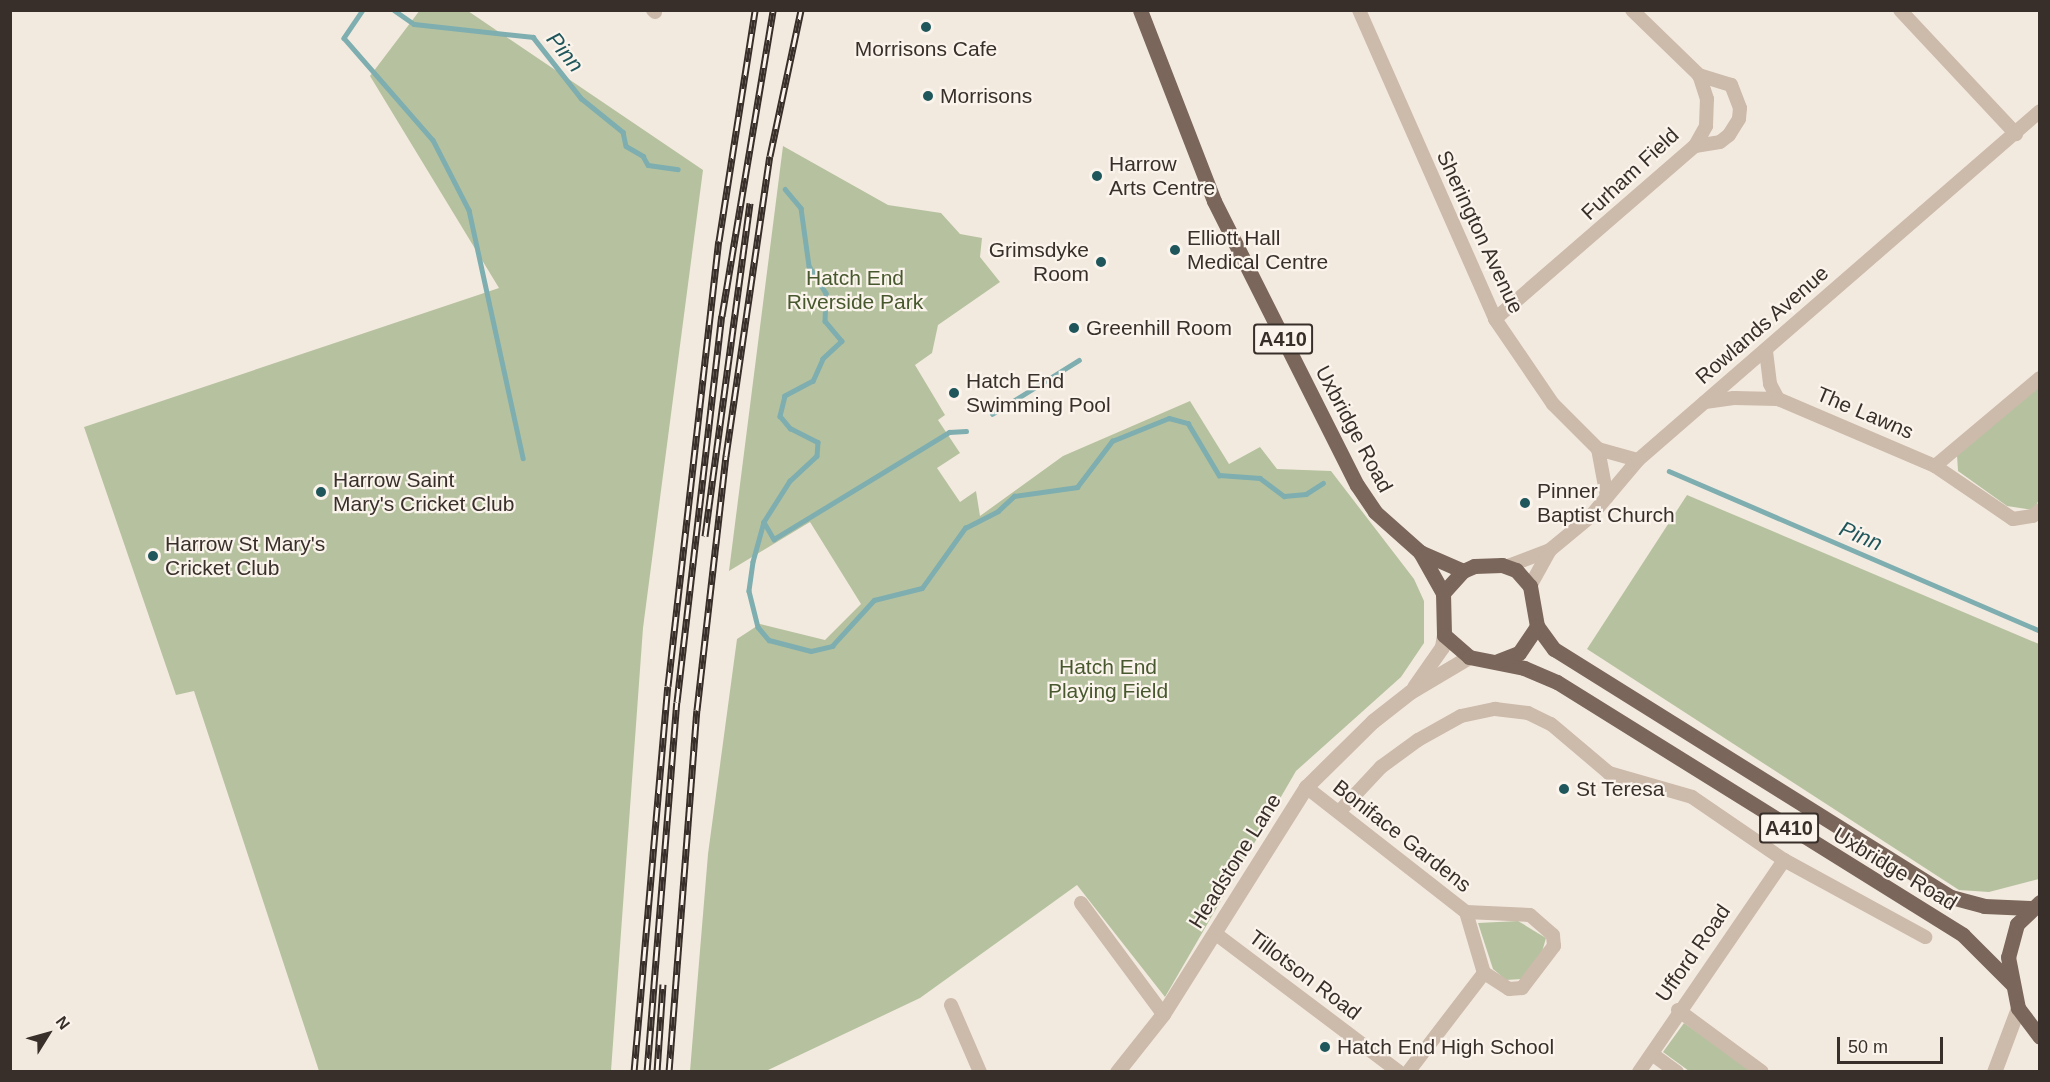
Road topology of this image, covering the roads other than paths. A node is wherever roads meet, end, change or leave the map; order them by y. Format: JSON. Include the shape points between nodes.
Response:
{"nodes":[{"id":1,"x":1359,"y":10,"type":"edge"},
{"id":2,"x":1632,"y":10,"type":"edge"},
{"id":3,"x":1900,"y":10,"type":"edge"},
{"id":4,"x":1139,"y":12,"type":"edge"},
{"id":5,"x":1699,"y":75,"type":"junction"},
{"id":6,"x":2038,"y":116,"type":"edge"},
{"id":7,"x":2016,"y":134,"type":"junction"},
{"id":8,"x":1695,"y":146,"type":"junction"},
{"id":9,"x":1495,"y":320,"type":"junction"},
{"id":10,"x":1766,"y":351,"type":"junction"},
{"id":11,"x":2040,"y":378,"type":"edge"},
{"id":12,"x":1778,"y":399,"type":"junction"},
{"id":13,"x":1704,"y":403,"type":"junction"},
{"id":14,"x":1598,"y":449,"type":"junction"},
{"id":15,"x":1638,"y":460,"type":"junction"},
{"id":16,"x":1935,"y":466,"type":"junction"},
{"id":17,"x":1607,"y":497,"type":"junction"},
{"id":18,"x":2040,"y":510,"type":"edge"},
{"id":19,"x":1550,"y":550,"type":"junction"},
{"id":20,"x":1420,"y":552,"type":"junction"},
{"id":21,"x":1508,"y":566,"type":"junction"},
{"id":22,"x":1463,"y":571,"type":"junction"},
{"id":23,"x":1530,"y":586,"type":"junction"},
{"id":24,"x":1443,"y":593,"type":"junction"},
{"id":25,"x":1537,"y":627,"type":"junction"},
{"id":26,"x":1443,"y":635,"type":"junction"},
{"id":27,"x":1468,"y":657,"type":"junction"},
{"id":28,"x":1498,"y":661,"type":"junction"},
{"id":29,"x":1410,"y":692,"type":"junction"},
{"id":30,"x":1306,"y":787,"type":"junction"},
{"id":31,"x":1339,"y":813,"type":"junction"},
{"id":32,"x":1784,"y":860,"type":"junction"},
{"id":33,"x":1081,"y":903,"type":"dead end"},
{"id":34,"x":2035,"y":905,"type":"edge"},
{"id":35,"x":1466,"y":912,"type":"junction"},
{"id":36,"x":1216,"y":934,"type":"junction"},
{"id":37,"x":1925,"y":937,"type":"dead end"},
{"id":38,"x":1484,"y":973,"type":"junction"},
{"id":39,"x":2012,"y":984,"type":"junction"},
{"id":40,"x":951,"y":1005,"type":"dead end"},
{"id":41,"x":2018,"y":1008,"type":"junction"},
{"id":42,"x":1678,"y":1010,"type":"junction"},
{"id":43,"x":1162,"y":1014,"type":"junction"},
{"id":44,"x":2040,"y":1037,"type":"edge"},
{"id":45,"x":1652,"y":1054,"type":"junction"},
{"id":46,"x":980,"y":1071,"type":"edge"},
{"id":47,"x":1117,"y":1071,"type":"edge"},
{"id":48,"x":1398,"y":1071,"type":"edge"},
{"id":49,"x":1408,"y":1071,"type":"edge"},
{"id":50,"x":1639,"y":1071,"type":"edge"},
{"id":51,"x":1677,"y":1071,"type":"edge"},
{"id":52,"x":1762,"y":1071,"type":"edge"},
{"id":53,"x":1994,"y":1071,"type":"edge"}],
"edges":[{"from":1,"to":9,"type":"street","name":"Sherington Avenue"},
{"from":2,"to":5,"type":"street"},
{"from":3,"to":7,"type":"street"},
{"from":4,"to":20,"type":"main road","name":"Uxbridge Road","number":"A410","via":[[1214,201],[1357,485],[1375,512]]},
{"from":5,"to":8,"type":"street","name":"Furham Field","via":[[1707,99],[1706,126]]},
{"from":5,"to":8,"type":"street","via":[[1731,85],[1740,108],[1739,119],[1729,135],[1720,142]]},
{"from":6,"to":7,"type":"street","name":"Rowlands Avenue"},
{"from":7,"to":10,"type":"street","name":"Rowlands Avenue"},
{"from":8,"to":9,"type":"street","name":"Furham Field"},
{"from":9,"to":14,"type":"street","name":"Sherington Avenue","via":[[1553,404]]},
{"from":10,"to":12,"type":"street","via":[[1770,384]]},
{"from":10,"to":13,"type":"street","name":"Rowlands Avenue"},
{"from":11,"to":16,"type":"street"},
{"from":12,"to":13,"type":"street","via":[[1734,398]]},
{"from":12,"to":16,"type":"street","name":"The Lawns"},
{"from":13,"to":15,"type":"street","name":"Rowlands Avenue"},
{"from":14,"to":15,"type":"street","name":"Sherington Avenue"},
{"from":14,"to":17,"type":"street"},
{"from":15,"to":17,"type":"street","name":"Rowlands Avenue"},
{"from":16,"to":18,"type":"street","name":"The Lawns","via":[[2013,519],[2033,516]]},
{"from":17,"to":19,"type":"street","name":"Rowlands Avenue"},
{"from":19,"to":21,"type":"street"},
{"from":19,"to":23,"type":"street","name":"Rowlands Avenue"},
{"from":20,"to":22,"type":"main road","name":"Uxbridge Road","number":"A410"},
{"from":20,"to":24,"type":"main road","name":"Uxbridge Road","number":"A410"},
{"from":21,"to":22,"type":"main road","via":[[1486,564]]},
{"from":21,"to":23,"type":"main road"},
{"from":22,"to":24,"type":"main road"},
{"from":23,"to":25,"type":"main road","name":"Uxbridge Road"},
{"from":24,"to":26,"type":"main road","name":"Uxbridge Road"},
{"from":25,"to":28,"type":"main road","via":[[1519,653]]},
{"from":25,"to":34,"type":"main road","name":"Uxbridge Road","number":"A410","via":[[1554,649],[1951,897],[1984,906]]},
{"from":26,"to":27,"type":"main road"},
{"from":26,"to":29,"type":"street","name":"Headstone Lane","via":[[1442,647]]},
{"from":27,"to":28,"type":"main road","name":"Uxbridge Road"},
{"from":27,"to":29,"type":"street","name":"Headstone Lane"},
{"from":28,"to":39,"type":"main road","name":"Uxbridge Road","number":"A410","via":[[1539,672],[1557,682],[1941,921],[1970,941]]},
{"from":29,"to":30,"type":"street","name":"Headstone Lane","via":[[1373,721]]},
{"from":30,"to":31,"type":"street","name":"Boniface Gardens"},
{"from":30,"to":36,"type":"street","name":"Headstone Lane","via":[[1263,850]]},
{"from":31,"to":32,"type":"street","via":[[1381,767],[1418,740],[1461,717],[1495,709],[1528,713],[1551,724],[1609,773],[1692,797]]},
{"from":31,"to":35,"type":"street","name":"Boniface Gardens"},
{"from":32,"to":37,"type":"street"},
{"from":32,"to":42,"type":"street","name":"Ufford Road"},
{"from":33,"to":43,"type":"street"},
{"from":34,"to":39,"type":"main road","via":[[2012,939],[2008,957]]},
{"from":35,"to":38,"type":"street","name":"Boniface Gardens"},
{"from":35,"to":38,"type":"street","via":[[1530,915],[1553,935],[1554,946],[1522,988],[1509,989]]},
{"from":36,"to":43,"type":"street","name":"Headstone Lane"},
{"from":36,"to":48,"type":"street","name":"Tillotson Road"},
{"from":38,"to":49,"type":"street"},
{"from":39,"to":41,"type":"main road"},
{"from":40,"to":46,"type":"street"},
{"from":41,"to":44,"type":"main road"},
{"from":41,"to":53,"type":"street"},
{"from":42,"to":45,"type":"street","name":"Ufford Road"},
{"from":42,"to":52,"type":"street"},
{"from":43,"to":47,"type":"street","name":"Headstone Lane"},
{"from":45,"to":50,"type":"street","name":"Ufford Road"},
{"from":45,"to":51,"type":"street"}]}
